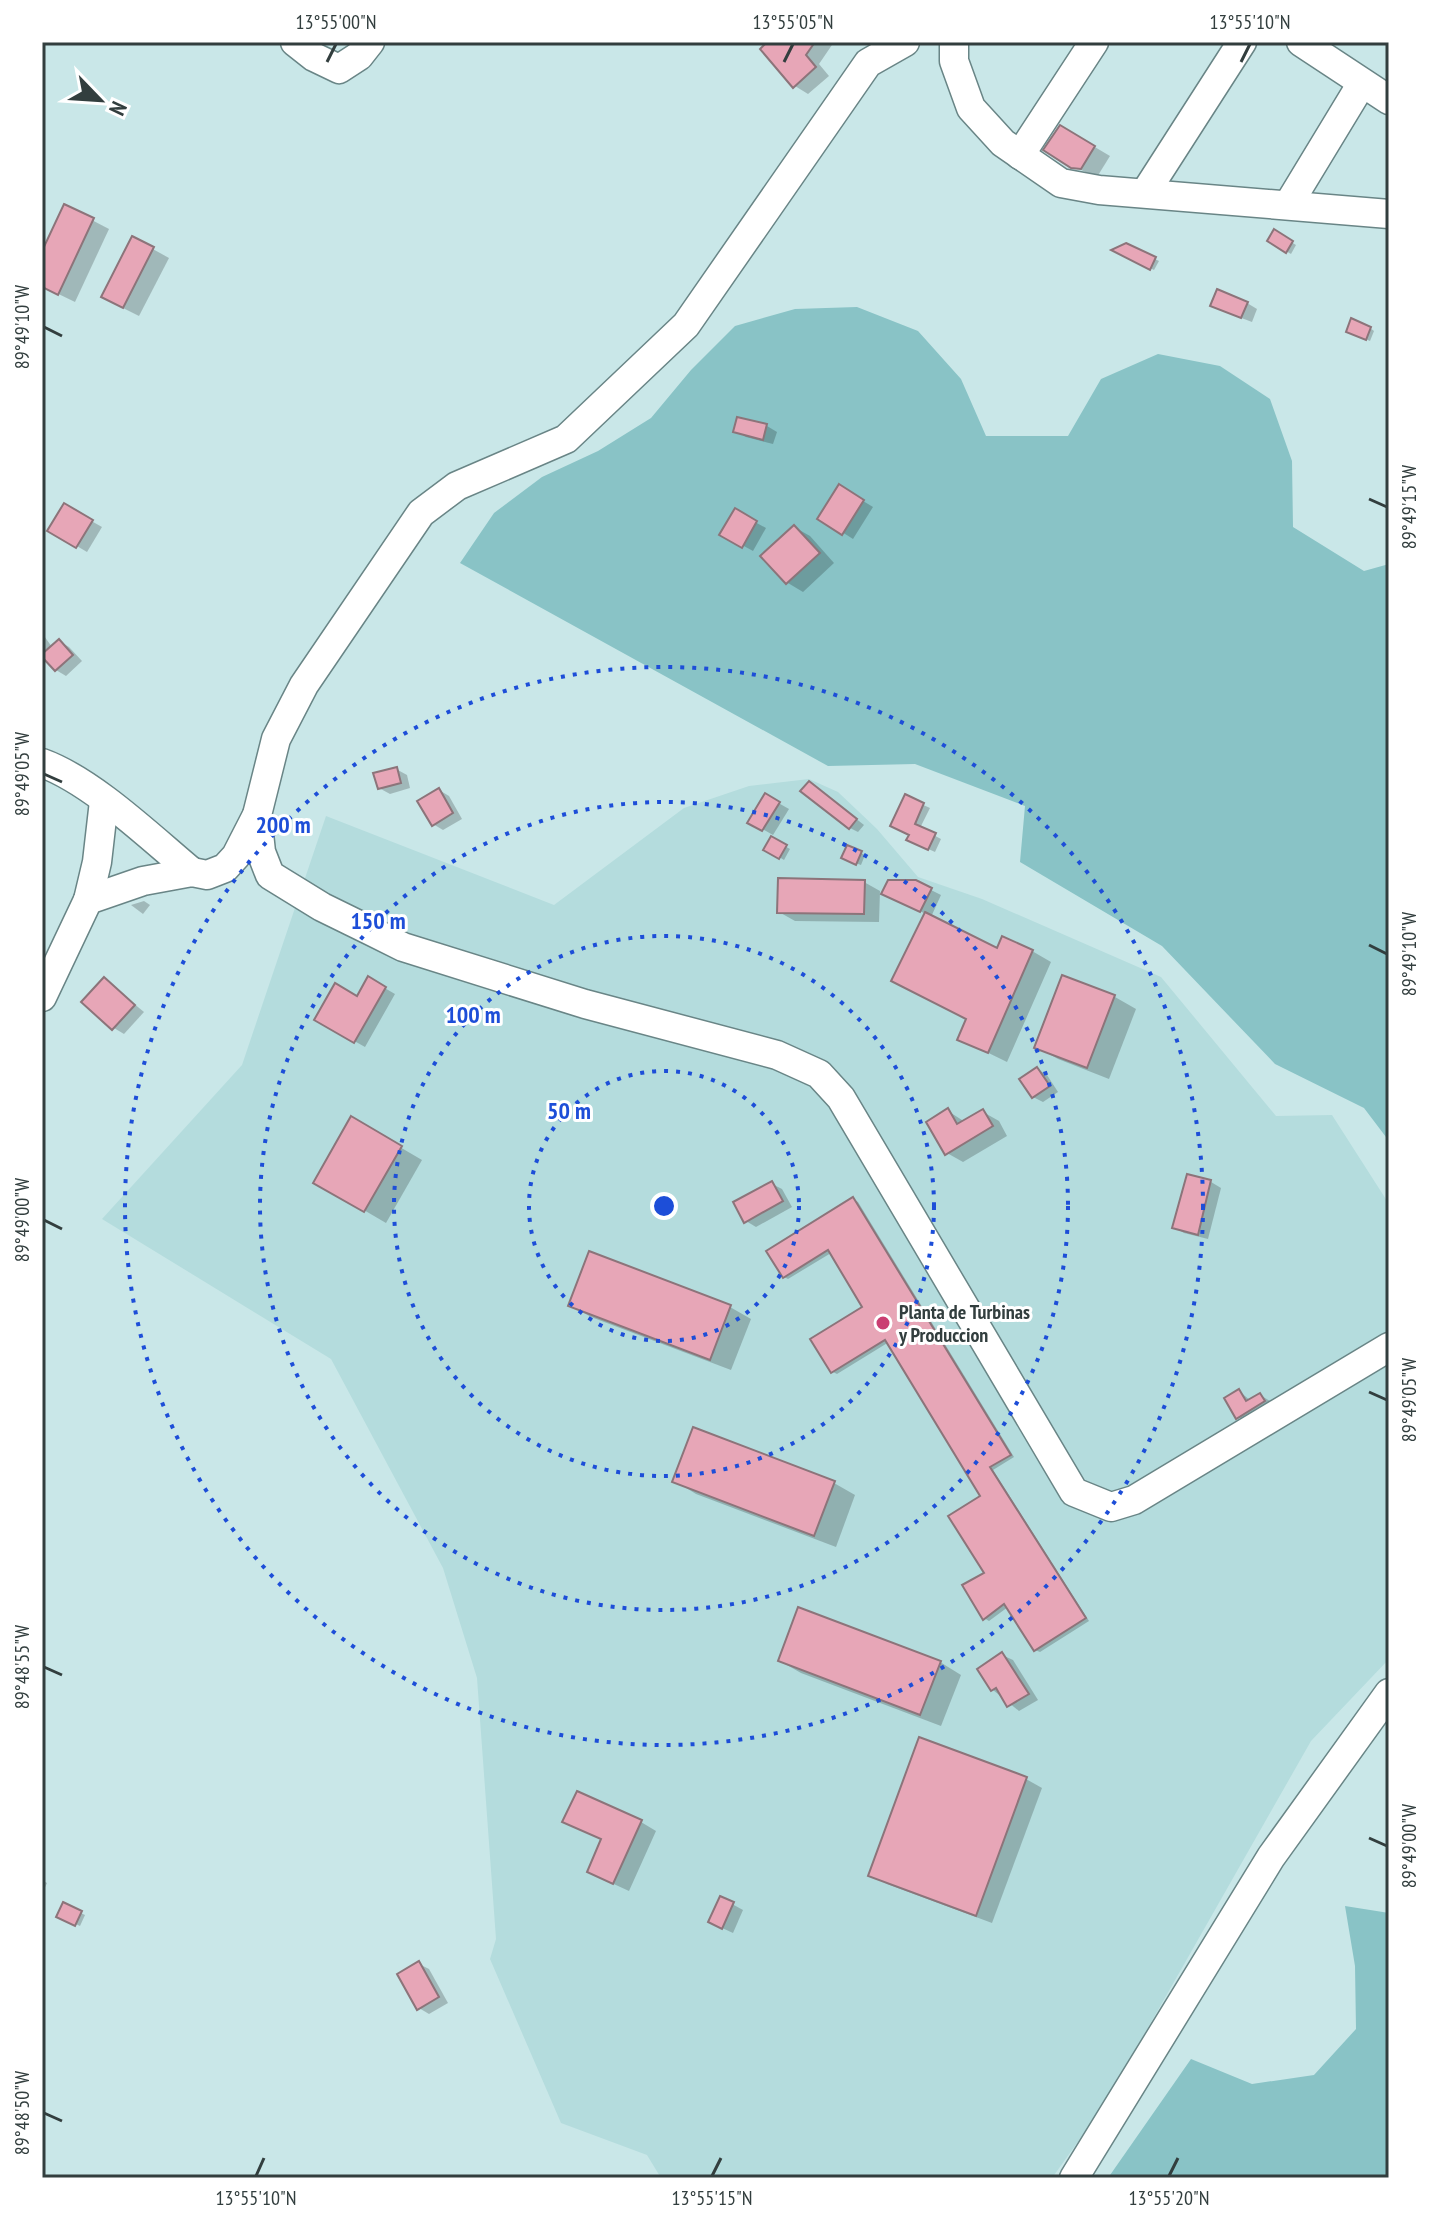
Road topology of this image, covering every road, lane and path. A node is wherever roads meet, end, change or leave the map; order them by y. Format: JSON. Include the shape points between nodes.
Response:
{"nodes":[{"id":1,"x":295,"y":42,"type":"edge"},
{"id":2,"x":370,"y":42,"type":"edge"},
{"id":3,"x":905,"y":42,"type":"edge"},
{"id":4,"x":954,"y":42,"type":"edge"},
{"id":5,"x":1094,"y":42,"type":"edge"},
{"id":6,"x":1242,"y":42,"type":"edge"},
{"id":7,"x":1301,"y":42,"type":"edge"},
{"id":8,"x":1362,"y":83,"type":"junction"},
{"id":9,"x":1389,"y":100,"type":"edge"},
{"id":10,"x":1020,"y":155,"type":"junction"},
{"id":11,"x":1145,"y":193,"type":"junction"},
{"id":12,"x":1288,"y":205,"type":"junction"},
{"id":13,"x":1389,"y":214,"type":"edge"},
{"id":14,"x":42,"y":763,"type":"edge"},
{"id":15,"x":104,"y":801,"type":"junction"},
{"id":16,"x":257,"y":815,"type":"junction"},
{"id":17,"x":192,"y":872,"type":"junction"},
{"id":18,"x":88,"y":900,"type":"junction"},
{"id":19,"x":42,"y":997,"type":"edge"},
{"id":20,"x":1389,"y":1347,"type":"edge"},
{"id":21,"x":1389,"y":1693,"type":"edge"},
{"id":22,"x":1074,"y":2178,"type":"edge"}],
"edges":[{"from":1,"to":2,"type":"street","via":[[339,69]]},
{"from":3,"to":16,"type":"street","via":[[868,63],[686,325],[566,439],[457,486],[421,513],[304,685],[276,739]]},
{"from":4,"to":10,"type":"street","via":[[954,61],[971,108]]},
{"from":5,"to":10,"type":"street"},
{"from":6,"to":11,"type":"street"},
{"from":7,"to":8,"type":"street"},
{"from":8,"to":9,"type":"street"},
{"from":8,"to":12,"type":"street"},
{"from":10,"to":11,"type":"street","via":[[1061,183]]},
{"from":11,"to":12,"type":"street"},
{"from":12,"to":13,"type":"street"},
{"from":14,"to":15,"type":"street"},
{"from":15,"to":17,"type":"street"},
{"from":15,"to":18,"type":"street"},
{"from":16,"to":17,"type":"street","via":[[225,868],[207,875]]},
{"from":16,"to":20,"type":"street","via":[[270,875],[403,947],[585,1004],[777,1055],[819,1074],[849,1111],[1074,1492],[1111,1507],[1134,1500]]},
{"from":17,"to":18,"type":"street","via":[[143,881]]},
{"from":18,"to":19,"type":"street"},
{"from":21,"to":22,"type":"street","via":[[1271,1857]]}]}
